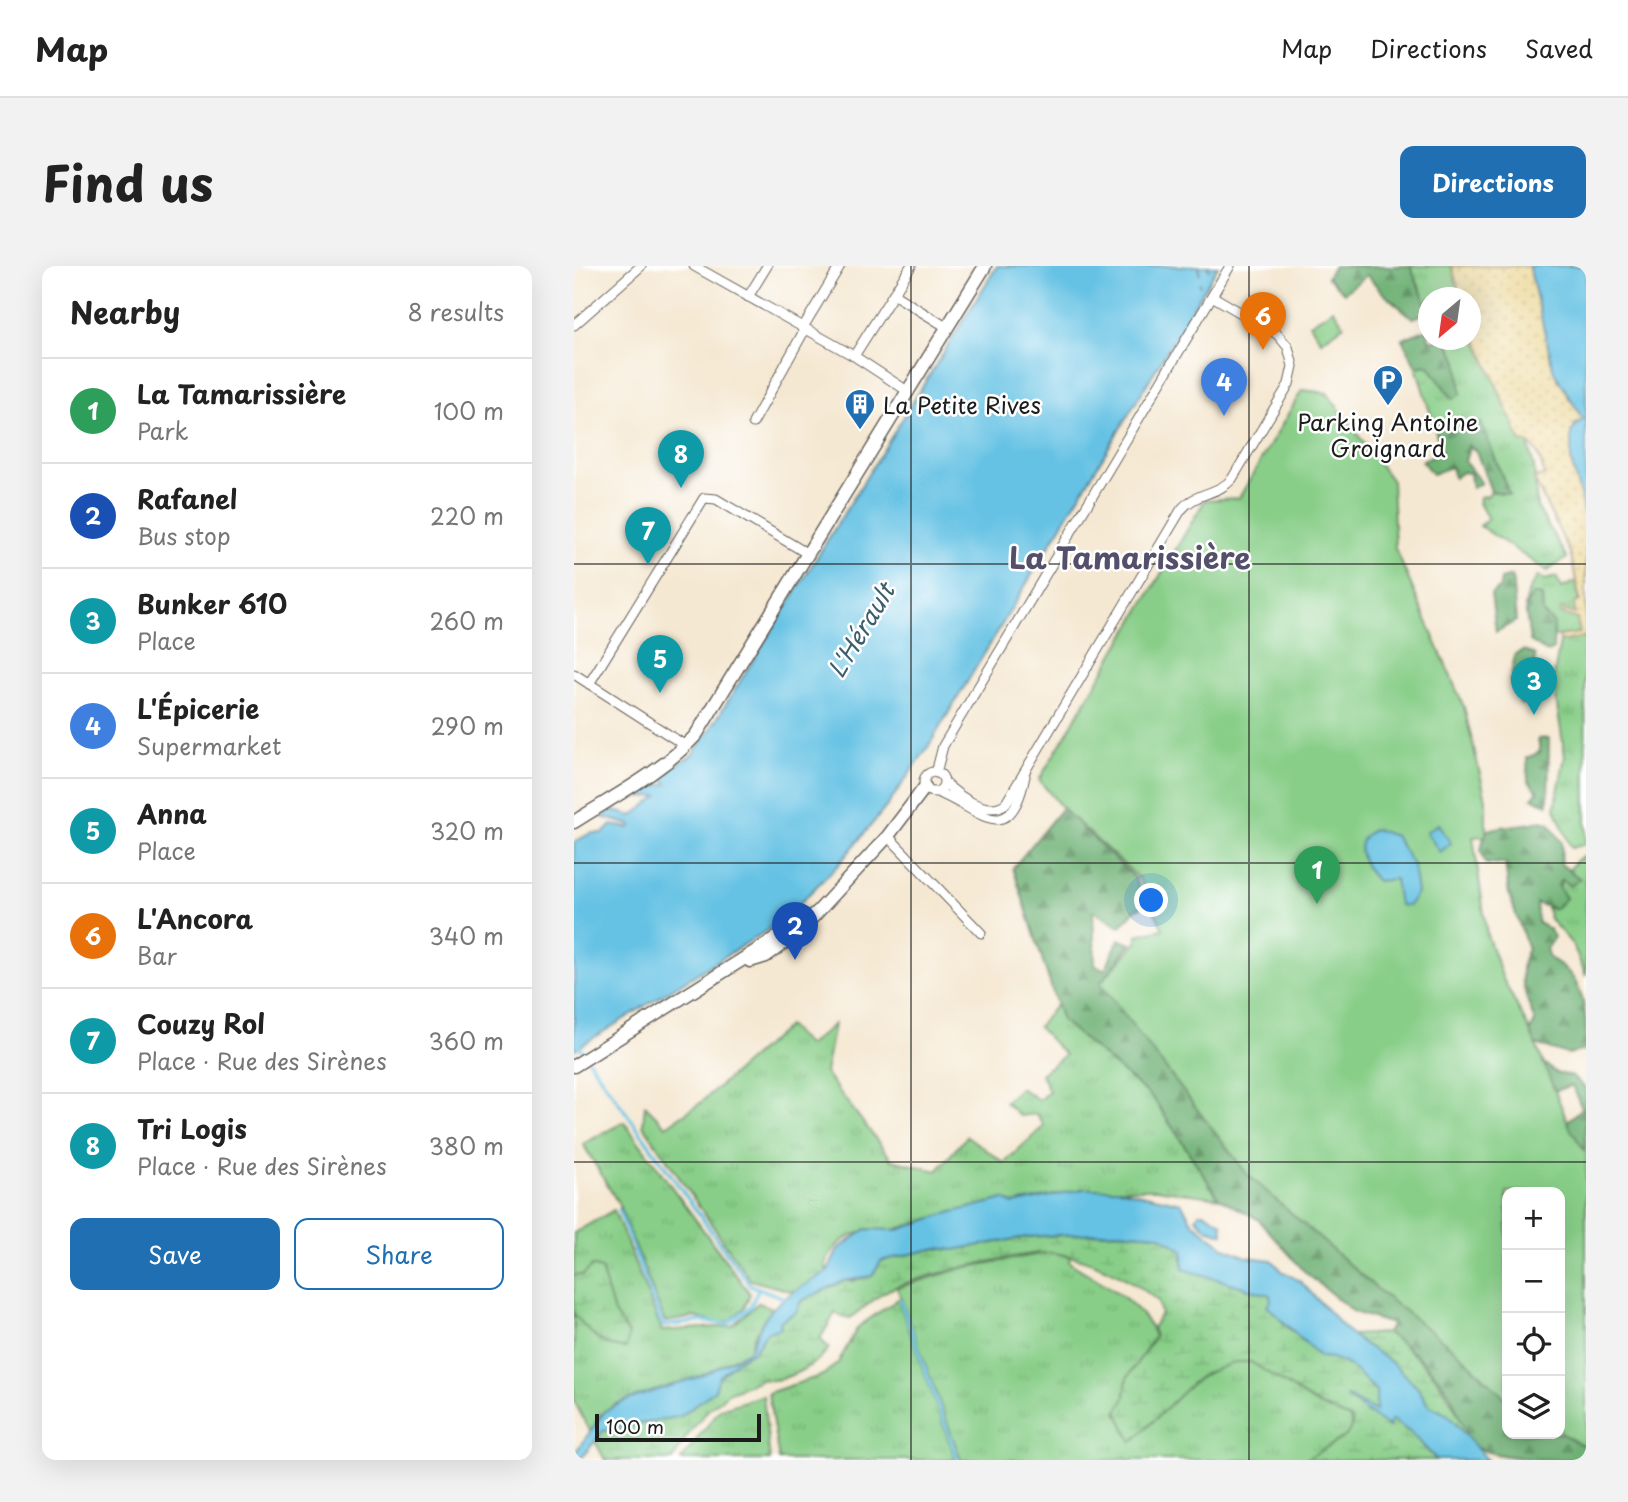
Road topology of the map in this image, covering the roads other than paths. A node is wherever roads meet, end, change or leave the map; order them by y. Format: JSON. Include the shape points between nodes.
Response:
{"nodes":[{"id":1,"x":641,"y":266,"type":"edge"},
{"id":2,"x":694,"y":266,"type":"edge"},
{"id":3,"x":766,"y":266,"type":"edge"},
{"id":4,"x":840,"y":266,"type":"edge"},
{"id":5,"x":911,"y":266,"type":"edge"},
{"id":6,"x":985,"y":266,"type":"edge"},
{"id":7,"x":1230,"y":266,"type":"edge"},
{"id":8,"x":893,"y":294,"type":"junction"},
{"id":9,"x":1212,"y":296,"type":"junction"},
{"id":10,"x":748,"y":297,"type":"junction"},
{"id":11,"x":574,"y":325,"type":"edge"},
{"id":12,"x":948,"y":328,"type":"junction"},
{"id":13,"x":803,"y":330,"type":"junction"},
{"id":14,"x":854,"y":356,"type":"junction"},
{"id":15,"x":909,"y":392,"type":"junction"},
{"id":16,"x":753,"y":423,"type":"dead end"},
{"id":17,"x":808,"y":554,"type":"junction"},
{"id":18,"x":574,"y":674,"type":"edge"},
{"id":19,"x":589,"y":684,"type":"junction"},
{"id":20,"x":686,"y":746,"type":"junction"},
{"id":21,"x":1026,"y":771,"type":"junction"},
{"id":22,"x":936,"y":773,"type":"junction"},
{"id":23,"x":944,"y":782,"type":"junction"},
{"id":24,"x":931,"y":790,"type":"junction"},
{"id":25,"x":574,"y":822,"type":"edge"},
{"id":26,"x":888,"y":836,"type":"junction"},
{"id":27,"x":981,"y":933,"type":"dead end"},
{"id":28,"x":575,"y":1065,"type":"edge"}],
"edges":[{"from":1,"to":11,"type":"street"},
{"from":2,"to":10,"type":"street"},
{"from":3,"to":10,"type":"street"},
{"from":4,"to":13,"type":"street"},
{"from":5,"to":8,"type":"street"},
{"from":6,"to":12,"type":"street"},
{"from":7,"to":9,"type":"street"},
{"from":8,"to":12,"type":"street"},
{"from":8,"to":14,"type":"street"},
{"from":9,"to":21,"type":"street","via":[[1282,338],[1293,366],[1289,384],[1232,479],[1194,497],[1181,510]]},
{"from":9,"to":22,"type":"street","via":[[943,746]]},
{"from":10,"to":13,"type":"street"},
{"from":12,"to":15,"type":"street"},
{"from":13,"to":14,"type":"street"},
{"from":13,"to":16,"type":"street"},
{"from":14,"to":15,"type":"street"},
{"from":15,"to":17,"type":"street"},
{"from":17,"to":19,"type":"street","via":[[706,497]]},
{"from":17,"to":20,"type":"street"},
{"from":18,"to":19,"type":"street"},
{"from":19,"to":20,"type":"street"},
{"from":20,"to":25,"type":"street","via":[[647,777]]},
{"from":21,"to":23,"type":"street","via":[[1006,803],[995,808],[979,805]]},
{"from":21,"to":24,"type":"street","via":[[1014,808],[996,819],[974,814]]},
{"from":22,"to":23,"type":"street"},
{"from":22,"to":24,"type":"street","via":[[928,775]]},
{"from":23,"to":24,"type":"street"},
{"from":24,"to":26,"type":"street"},
{"from":26,"to":27,"type":"street"},
{"from":26,"to":28,"type":"street","via":[[807,925],[776,950],[736,965]]}]}
